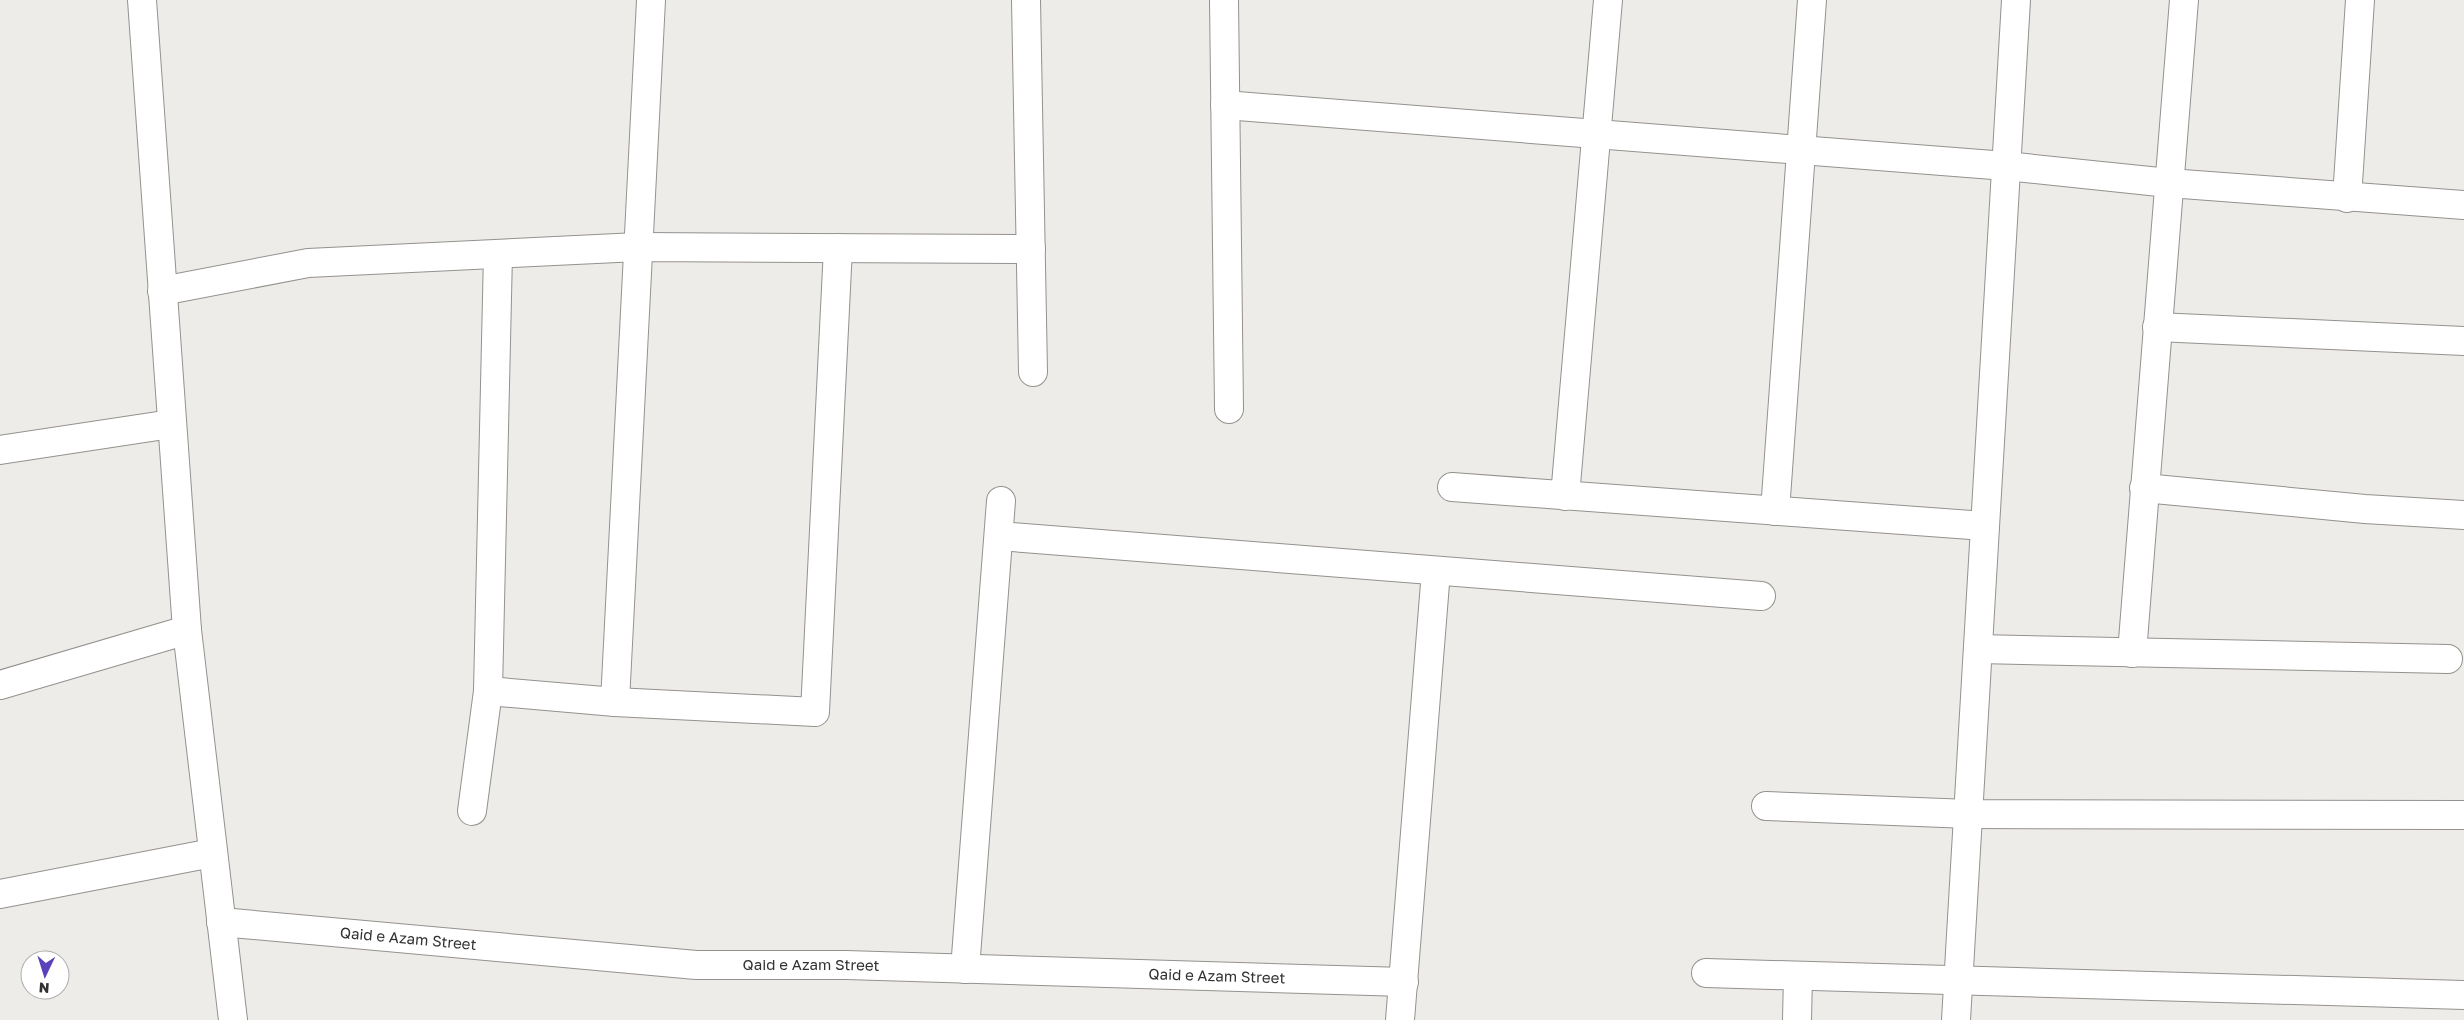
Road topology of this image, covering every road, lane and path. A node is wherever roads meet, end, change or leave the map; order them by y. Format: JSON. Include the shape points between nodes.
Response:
{"nodes":[{"id":1,"x":142,"y":0,"type":"edge"},
{"id":2,"x":651,"y":0,"type":"edge"},
{"id":3,"x":1026,"y":0,"type":"edge"},
{"id":4,"x":1224,"y":0,"type":"edge"},
{"id":5,"x":1608,"y":0,"type":"edge"},
{"id":6,"x":1812,"y":0,"type":"edge"},
{"id":7,"x":2016,"y":0,"type":"edge"},
{"id":8,"x":2184,"y":0,"type":"edge"},
{"id":9,"x":2360,"y":0,"type":"edge"},
{"id":10,"x":1225,"y":105,"type":"junction"},
{"id":11,"x":1597,"y":134,"type":"junction"},
{"id":12,"x":1801,"y":150,"type":"junction"},
{"id":13,"x":2006,"y":166,"type":"junction"},
{"id":14,"x":2169,"y":183,"type":"junction"},
{"id":15,"x":2348,"y":198,"type":"junction"},
{"id":16,"x":2464,"y":205,"type":"edge"},
{"id":17,"x":638,"y":247,"type":"junction"},
{"id":18,"x":838,"y":248,"type":"junction"},
{"id":19,"x":1031,"y":249,"type":"junction"},
{"id":20,"x":498,"y":254,"type":"junction"},
{"id":21,"x":162,"y":291,"type":"junction"},
{"id":22,"x":2157,"y":326,"type":"junction"},
{"id":23,"x":2464,"y":341,"type":"edge"},
{"id":24,"x":1033,"y":372,"type":"dead end"},
{"id":25,"x":1229,"y":409,"type":"dead end"},
{"id":26,"x":170,"y":424,"type":"junction"},
{"id":27,"x":0,"y":450,"type":"edge"},
{"id":28,"x":1452,"y":487,"type":"dead end"},
{"id":29,"x":2144,"y":488,"type":"junction"},
{"id":30,"x":1565,"y":496,"type":"junction"},
{"id":31,"x":1001,"y":501,"type":"dead end"},
{"id":32,"x":1775,"y":511,"type":"junction"},
{"id":33,"x":2464,"y":515,"type":"edge"},
{"id":34,"x":1985,"y":526,"type":"junction"},
{"id":35,"x":999,"y":536,"type":"junction"},
{"id":36,"x":1436,"y":571,"type":"junction"},
{"id":37,"x":1761,"y":596,"type":"dead end"},
{"id":38,"x":187,"y":630,"type":"junction"},
{"id":39,"x":1978,"y":649,"type":"junction"},
{"id":40,"x":2132,"y":653,"type":"junction"},
{"id":41,"x":2448,"y":659,"type":"dead end"},
{"id":42,"x":0,"y":685,"type":"edge"},
{"id":43,"x":488,"y":691,"type":"junction"},
{"id":44,"x":615,"y":702,"type":"junction"},
{"id":45,"x":1766,"y":806,"type":"dead end"},
{"id":46,"x":472,"y":811,"type":"dead end"},
{"id":47,"x":1969,"y":814,"type":"junction"},
{"id":48,"x":2464,"y":815,"type":"edge"},
{"id":49,"x":212,"y":853,"type":"junction"},
{"id":50,"x":0,"y":894,"type":"edge"},
{"id":51,"x":221,"y":922,"type":"junction"},
{"id":52,"x":965,"y":969,"type":"junction"},
{"id":53,"x":1706,"y":973,"type":"dead end"},
{"id":54,"x":1798,"y":976,"type":"junction"},
{"id":55,"x":1404,"y":982,"type":"junction"},
{"id":56,"x":1958,"y":982,"type":"junction"},
{"id":57,"x":2464,"y":995,"type":"edge"},
{"id":58,"x":233,"y":1020,"type":"edge"},
{"id":59,"x":1400,"y":1020,"type":"edge"},
{"id":60,"x":1797,"y":1020,"type":"edge"},
{"id":61,"x":1956,"y":1020,"type":"edge"}],
"edges":[{"from":1,"to":21,"type":"street"},
{"from":2,"to":17,"type":"street"},
{"from":3,"to":19,"type":"street"},
{"from":4,"to":10,"type":"street"},
{"from":5,"to":11,"type":"street"},
{"from":6,"to":12,"type":"street"},
{"from":7,"to":13,"type":"street"},
{"from":8,"to":14,"type":"street"},
{"from":9,"to":15,"type":"street"},
{"from":10,"to":11,"type":"street"},
{"from":10,"to":25,"type":"street"},
{"from":11,"to":12,"type":"street"},
{"from":11,"to":30,"type":"street"},
{"from":12,"to":13,"type":"street"},
{"from":12,"to":32,"type":"street"},
{"from":13,"to":14,"type":"street"},
{"from":13,"to":34,"type":"street"},
{"from":14,"to":15,"type":"street"},
{"from":14,"to":22,"type":"street"},
{"from":15,"to":16,"type":"street"},
{"from":17,"to":18,"type":"street"},
{"from":17,"to":20,"type":"street"},
{"from":17,"to":44,"type":"street"},
{"from":18,"to":19,"type":"street"},
{"from":18,"to":44,"type":"street","via":[[815,712]]},
{"from":19,"to":24,"type":"street"},
{"from":20,"to":21,"type":"street","via":[[308,263]]},
{"from":20,"to":43,"type":"street"},
{"from":21,"to":26,"type":"street"},
{"from":22,"to":23,"type":"street"},
{"from":22,"to":29,"type":"street"},
{"from":26,"to":27,"type":"street"},
{"from":26,"to":38,"type":"street"},
{"from":28,"to":30,"type":"street"},
{"from":29,"to":33,"type":"street"},
{"from":29,"to":40,"type":"street"},
{"from":30,"to":32,"type":"street"},
{"from":31,"to":35,"type":"street"},
{"from":32,"to":34,"type":"street"},
{"from":34,"to":39,"type":"street"},
{"from":35,"to":36,"type":"street"},
{"from":35,"to":52,"type":"street"},
{"from":36,"to":37,"type":"street"},
{"from":36,"to":55,"type":"street"},
{"from":38,"to":42,"type":"street"},
{"from":38,"to":49,"type":"street"},
{"from":39,"to":40,"type":"street"},
{"from":39,"to":47,"type":"street"},
{"from":40,"to":41,"type":"street"},
{"from":43,"to":44,"type":"street"},
{"from":43,"to":46,"type":"street"},
{"from":45,"to":47,"type":"street"},
{"from":47,"to":48,"type":"street"},
{"from":47,"to":56,"type":"street"},
{"from":49,"to":50,"type":"street"},
{"from":49,"to":51,"type":"street"},
{"from":51,"to":52,"type":"street","name":"Qaid e Azam Street","via":[[696,965]]},
{"from":51,"to":58,"type":"street"},
{"from":52,"to":55,"type":"street","name":"Qaid e Azam Street"},
{"from":53,"to":54,"type":"street"},
{"from":54,"to":56,"type":"street"},
{"from":54,"to":60,"type":"street"},
{"from":55,"to":59,"type":"street"},
{"from":56,"to":57,"type":"street"},
{"from":56,"to":61,"type":"street"}]}
